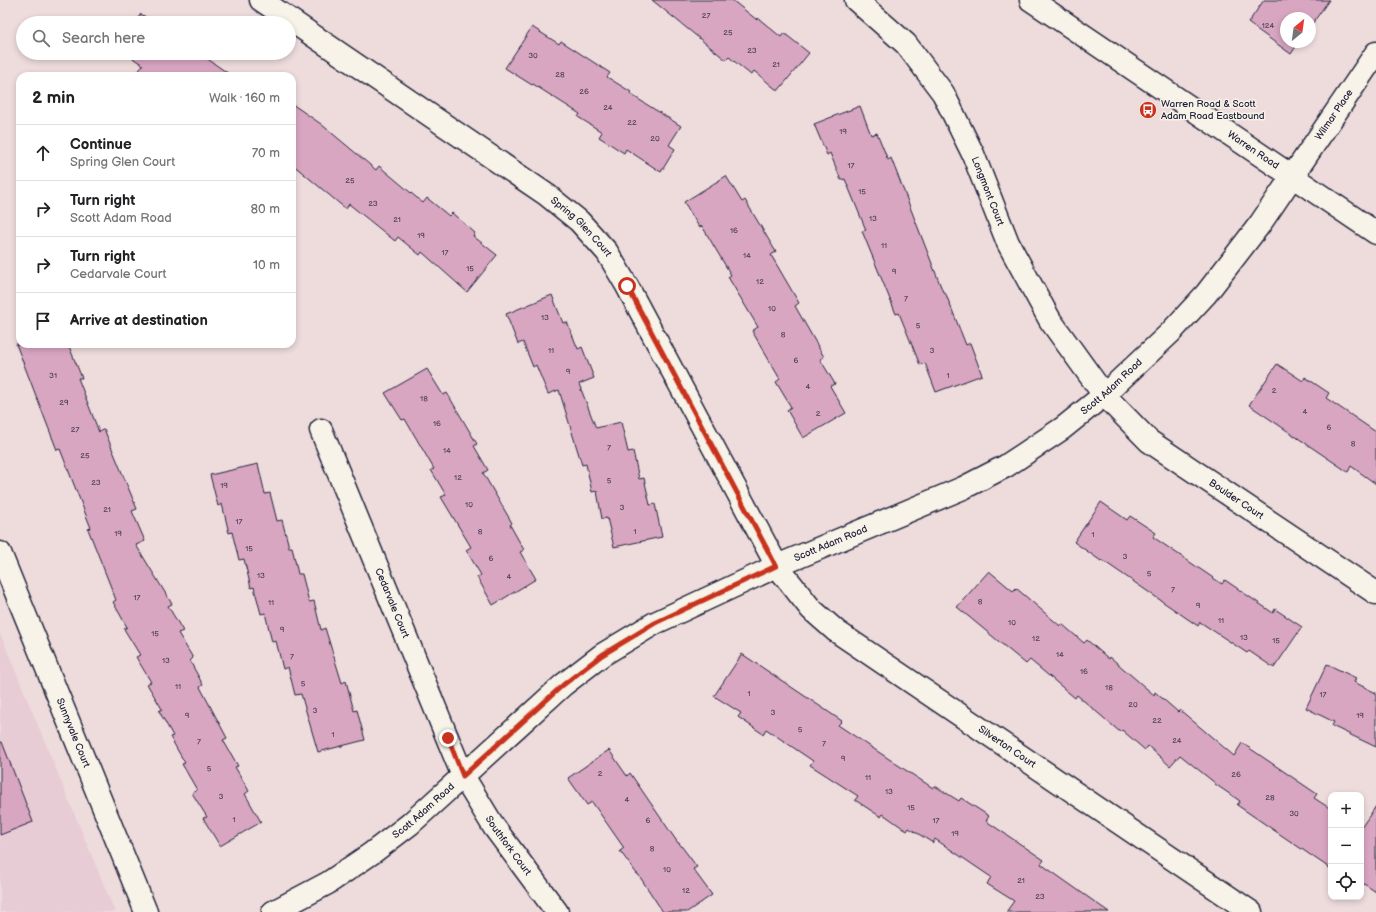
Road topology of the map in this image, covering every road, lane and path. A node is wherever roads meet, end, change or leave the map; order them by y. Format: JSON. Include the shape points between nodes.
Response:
{"nodes":[{"id":1,"x":261,"y":0,"type":"edge"},
{"id":2,"x":856,"y":0,"type":"edge"},
{"id":3,"x":1031,"y":0,"type":"edge"},
{"id":4,"x":285,"y":16,"type":"edge"},
{"id":5,"x":296,"y":24,"type":"edge"},
{"id":6,"x":1376,"y":53,"type":"edge"},
{"id":7,"x":1292,"y":176,"type":"junction"},
{"id":8,"x":1376,"y":233,"type":"edge"},
{"id":9,"x":1104,"y":395,"type":"junction"},
{"id":10,"x":321,"y":430,"type":"dead end"},
{"id":11,"x":0,"y":553,"type":"edge"},
{"id":12,"x":776,"y":566,"type":"junction"},
{"id":13,"x":1376,"y":592,"type":"edge"},
{"id":14,"x":463,"y":776,"type":"junction"},
{"id":15,"x":146,"y":912,"type":"edge"},
{"id":16,"x":273,"y":912,"type":"edge"},
{"id":17,"x":557,"y":912,"type":"edge"},
{"id":18,"x":1251,"y":912,"type":"edge"}],
"edges":[{"from":1,"to":4,"type":"street","name":"Spring Glen Court"},
{"from":2,"to":9,"type":"street","name":"Longmont Court","via":[[906,44],[943,93],[973,154],[1008,243],[1050,320]]},
{"from":3,"to":7,"type":"street","name":"Warren Road"},
{"from":5,"to":12,"type":"street","name":"Spring Glen Court","via":[[547,194],[579,221],[607,252]]},
{"from":6,"to":7,"type":"street","name":"Wilmar Place"},
{"from":7,"to":8,"type":"street","name":"Warren Road"},
{"from":7,"to":9,"type":"street","name":"Scott Adam Road","via":[[1260,224],[1206,294],[1170,333]]},
{"from":9,"to":12,"type":"street","name":"Scott Adam Road","via":[[1063,428],[963,488]]},
{"from":9,"to":13,"type":"street","name":"Boulder Court","via":[[1149,442]]},
{"from":10,"to":14,"type":"street","name":"Cedarvale Court"},
{"from":11,"to":15,"type":"street","name":"Sunnyvale Court"},
{"from":12,"to":14,"type":"street","name":"Scott Adam Road","via":[[655,623],[602,655],[563,685]]},
{"from":12,"to":18,"type":"street","name":"Silverton Court","via":[[811,609],[836,631]]},
{"from":14,"to":16,"type":"street","name":"Scott Adam Road","via":[[372,854]]},
{"from":14,"to":17,"type":"street","name":"Southfork Court","via":[[494,826]]}]}
